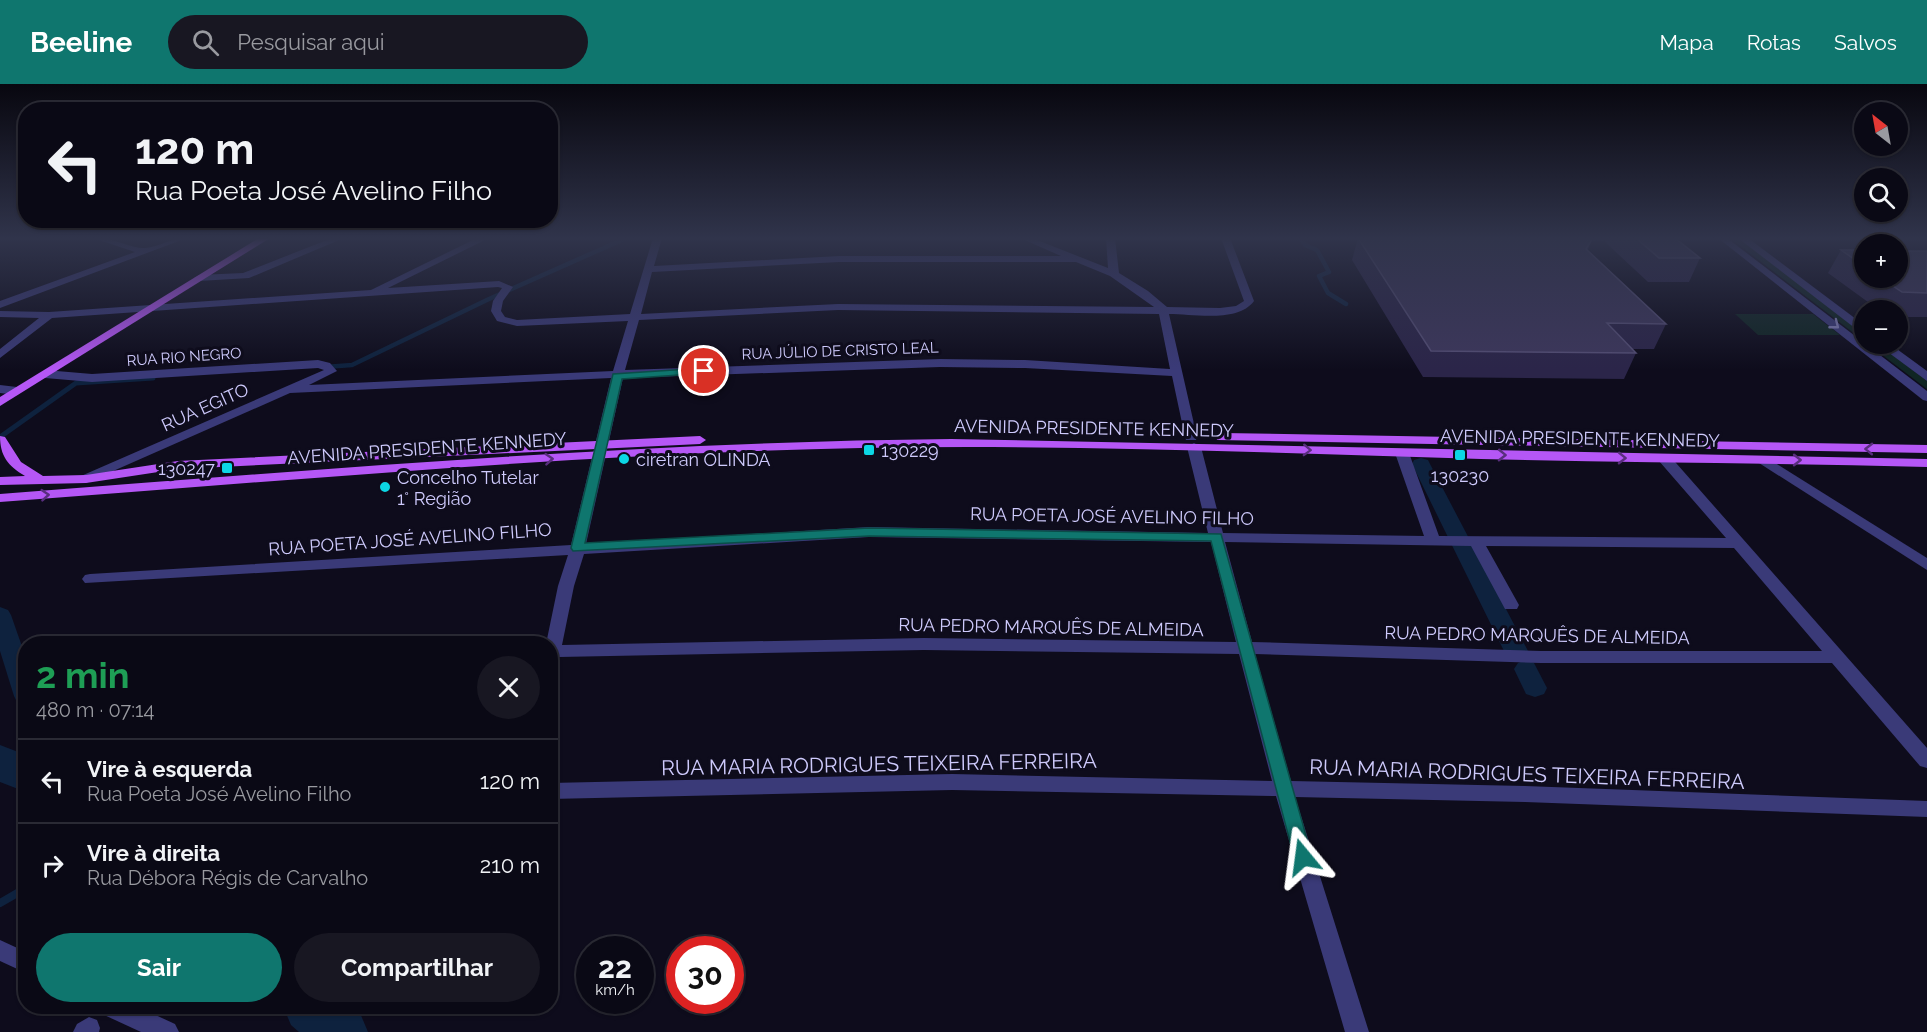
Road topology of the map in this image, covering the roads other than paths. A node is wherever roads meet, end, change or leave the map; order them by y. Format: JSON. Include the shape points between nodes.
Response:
{"nodes":[{"id":1,"x":62,"y":282,"type":"edge"},
{"id":2,"x":192,"y":282,"type":"edge"},
{"id":3,"x":391,"y":282,"type":"edge"},
{"id":4,"x":643,"y":282,"type":"edge"},
{"id":5,"x":1127,"y":282,"type":"edge"},
{"id":6,"x":1242,"y":282,"type":"edge"},
{"id":7,"x":1779,"y":282,"type":"edge"},
{"id":8,"x":1801,"y":282,"type":"edge"},
{"id":9,"x":366,"y":294,"type":"junction"},
{"id":10,"x":0,"y":305,"type":"edge"},
{"id":11,"x":152,"y":307,"type":"junction"},
{"id":12,"x":1163,"y":309,"type":"junction"},
{"id":13,"x":0,"y":314,"type":"edge"},
{"id":14,"x":49,"y":315,"type":"junction"},
{"id":15,"x":633,"y":317,"type":"junction"},
{"id":16,"x":1854,"y":322,"type":"edge"},
{"id":17,"x":1896,"y":354,"type":"edge"},
{"id":18,"x":0,"y":355,"type":"edge"},
{"id":19,"x":328,"y":368,"type":"joint"},
{"id":20,"x":1178,"y":373,"type":"junction"},
{"id":21,"x":45,"y":374,"type":"junction"},
{"id":22,"x":617,"y":376,"type":"junction"},
{"id":23,"x":1927,"y":377,"type":"edge"},
{"id":24,"x":0,"y":389,"type":"edge"},
{"id":25,"x":287,"y":390,"type":"junction"},
{"id":26,"x":17,"y":391,"type":"junction"},
{"id":27,"x":1927,"y":396,"type":"edge"},
{"id":28,"x":0,"y":402,"type":"edge"},
{"id":29,"x":0,"y":440,"type":"edge"},
{"id":30,"x":1192,"y":442,"type":"junction"},
{"id":31,"x":1927,"y":449,"type":"edge"},
{"id":32,"x":600,"y":450,"type":"junction"},
{"id":33,"x":1402,"y":453,"type":"junction"},
{"id":34,"x":1664,"y":458,"type":"junction"},
{"id":35,"x":1764,"y":459,"type":"junction"},
{"id":36,"x":1927,"y":464,"type":"edge"},
{"id":37,"x":1,"y":481,"type":"edge"},
{"id":38,"x":43,"y":481,"type":"junction"},
{"id":39,"x":85,"y":486,"type":"junction"},
{"id":40,"x":3,"y":498,"type":"edge"},
{"id":41,"x":1216,"y":537,"type":"junction"},
{"id":42,"x":1433,"y":541,"type":"junction"},
{"id":43,"x":1472,"y":541,"type":"junction"},
{"id":44,"x":1739,"y":543,"type":"junction"},
{"id":45,"x":578,"y":548,"type":"junction"},
{"id":46,"x":1927,"y":565,"type":"edge"},
{"id":47,"x":90,"y":579,"type":"dead end"},
{"id":48,"x":1511,"y":605,"type":"dead end"},
{"id":49,"x":556,"y":636,"type":"edge"},
{"id":50,"x":1245,"y":648,"type":"junction"},
{"id":51,"x":558,"y":657,"type":"edge"},
{"id":52,"x":1835,"y":657,"type":"junction"},
{"id":53,"x":1927,"y":760,"type":"edge"},
{"id":54,"x":1284,"y":790,"type":"junction"},
{"id":55,"x":558,"y":791,"type":"edge"},
{"id":56,"x":1927,"y":809,"type":"edge"},
{"id":57,"x":0,"y":950,"type":"edge"},
{"id":58,"x":18,"y":959,"type":"edge"},
{"id":59,"x":127,"y":1014,"type":"edge"},
{"id":60,"x":166,"y":1032,"type":"edge"},
{"id":61,"x":1357,"y":1032,"type":"edge"}],
"edges":[{"from":1,"to":10,"type":"street"},
{"from":2,"to":11,"type":"main road"},
{"from":3,"to":9,"type":"street"},
{"from":4,"to":15,"type":"street"},
{"from":5,"to":12,"type":"street"},
{"from":6,"to":12,"type":"street","via":[[1249,301],[1246,305],[1228,310]]},
{"from":7,"to":27,"type":"street","one_way":true},
{"from":8,"to":16,"type":"street"},
{"from":9,"to":11,"type":"street"},
{"from":9,"to":15,"type":"street","via":[[499,284],[508,287],[496,311],[507,322]]},
{"from":11,"to":14,"type":"street"},
{"from":11,"to":21,"type":"main road"},
{"from":12,"to":15,"type":"street","via":[[838,307]]},
{"from":12,"to":20,"type":"street"},
{"from":13,"to":14,"type":"street"},
{"from":14,"to":18,"type":"street"},
{"from":15,"to":22,"type":"street"},
{"from":17,"to":23,"type":"street"},
{"from":19,"to":21,"type":"street","name":"RUA RIO NEGRO","via":[[92,378]]},
{"from":19,"to":25,"type":"street","name":"RUA EGITO"},
{"from":20,"to":22,"type":"street","name":"RUA JÚLIO DE CRISTO LEAL","via":[[980,362]]},
{"from":20,"to":30,"type":"street"},
{"from":21,"to":26,"type":"main road"},
{"from":22,"to":25,"type":"street","name":"RUA JÚLIO DE CRISTO LEAL"},
{"from":22,"to":32,"type":"street"},
{"from":24,"to":26,"type":"street"},
{"from":25,"to":39,"type":"street","name":"RUA EGITO"},
{"from":26,"to":28,"type":"main road"},
{"from":29,"to":38,"type":"main road","via":[[21,470]]},
{"from":31,"to":30,"type":"main road","name":"AVENIDA PRESIDENTE KENNEDY","one_way":true},
{"from":30,"to":32,"type":"main road","name":"AVENIDA PRESIDENTE KENNEDY"},
{"from":30,"to":33,"type":"main road","name":"AVENIDA PRESIDENTE KENNEDY","one_way":true},
{"from":30,"to":41,"type":"street"},
{"from":39,"to":32,"type":"main road","name":"AVENIDA PRESIDENTE KENNEDY","one_way":true,"via":[[261,477]]},
{"from":32,"to":39,"type":"main road","name":"AVENIDA PRESIDENTE KENNEDY","via":[[449,451],[279,464],[264,461],[178,465]]},
{"from":32,"to":45,"type":"street"},
{"from":33,"to":34,"type":"main road","name":"AVENIDA PRESIDENTE KENNEDY","one_way":true},
{"from":33,"to":42,"type":"street"},
{"from":34,"to":35,"type":"main road","name":"AVENIDA PRESIDENTE KENNEDY"},
{"from":34,"to":44,"type":"street"},
{"from":35,"to":36,"type":"main road","name":"AVENIDA PRESIDENTE KENNEDY","one_way":true},
{"from":35,"to":46,"type":"street"},
{"from":37,"to":38,"type":"main road","name":"AVENIDA PRESIDENTE KENNEDY"},
{"from":38,"to":39,"type":"main road","name":"AVENIDA PRESIDENTE KENNEDY"},
{"from":40,"to":39,"type":"main road","name":"AVENIDA PRESIDENTE KENNEDY","one_way":true},
{"from":41,"to":42,"type":"street","name":"RUA POETA JOSÉ AVELINO FILHO"},
{"from":41,"to":45,"type":"street","name":"RUA POETA JOSÉ AVELINO FILHO","via":[[869,532]]},
{"from":41,"to":50,"type":"street"},
{"from":42,"to":43,"type":"street","name":"RUA POETA JOSÉ AVELINO FILHO"},
{"from":43,"to":44,"type":"street","name":"RUA POETA JOSÉ AVELINO FILHO"},
{"from":43,"to":48,"type":"street"},
{"from":44,"to":52,"type":"street"},
{"from":45,"to":47,"type":"street","name":"RUA POETA JOSÉ AVELINO FILHO"},
{"from":45,"to":49,"type":"street"},
{"from":50,"to":51,"type":"street","name":"RUA PEDRO MARQUÊS DE ALMEIDA","via":[[912,644]]},
{"from":50,"to":52,"type":"street","name":"RUA PEDRO MARQUÊS DE ALMEIDA","via":[[1541,657]]},
{"from":50,"to":54,"type":"street"},
{"from":52,"to":53,"type":"street"},
{"from":54,"to":55,"type":"street","name":"RUA MARIA RODRIGUES TEIXEIRA FERREIRA","via":[[952,782]]},
{"from":54,"to":56,"type":"street","name":"RUA MARIA RODRIGUES TEIXEIRA FERREIRA","via":[[1525,794]]},
{"from":54,"to":61,"type":"street"},
{"from":57,"to":58,"type":"street"},
{"from":59,"to":60,"type":"street"}]}
